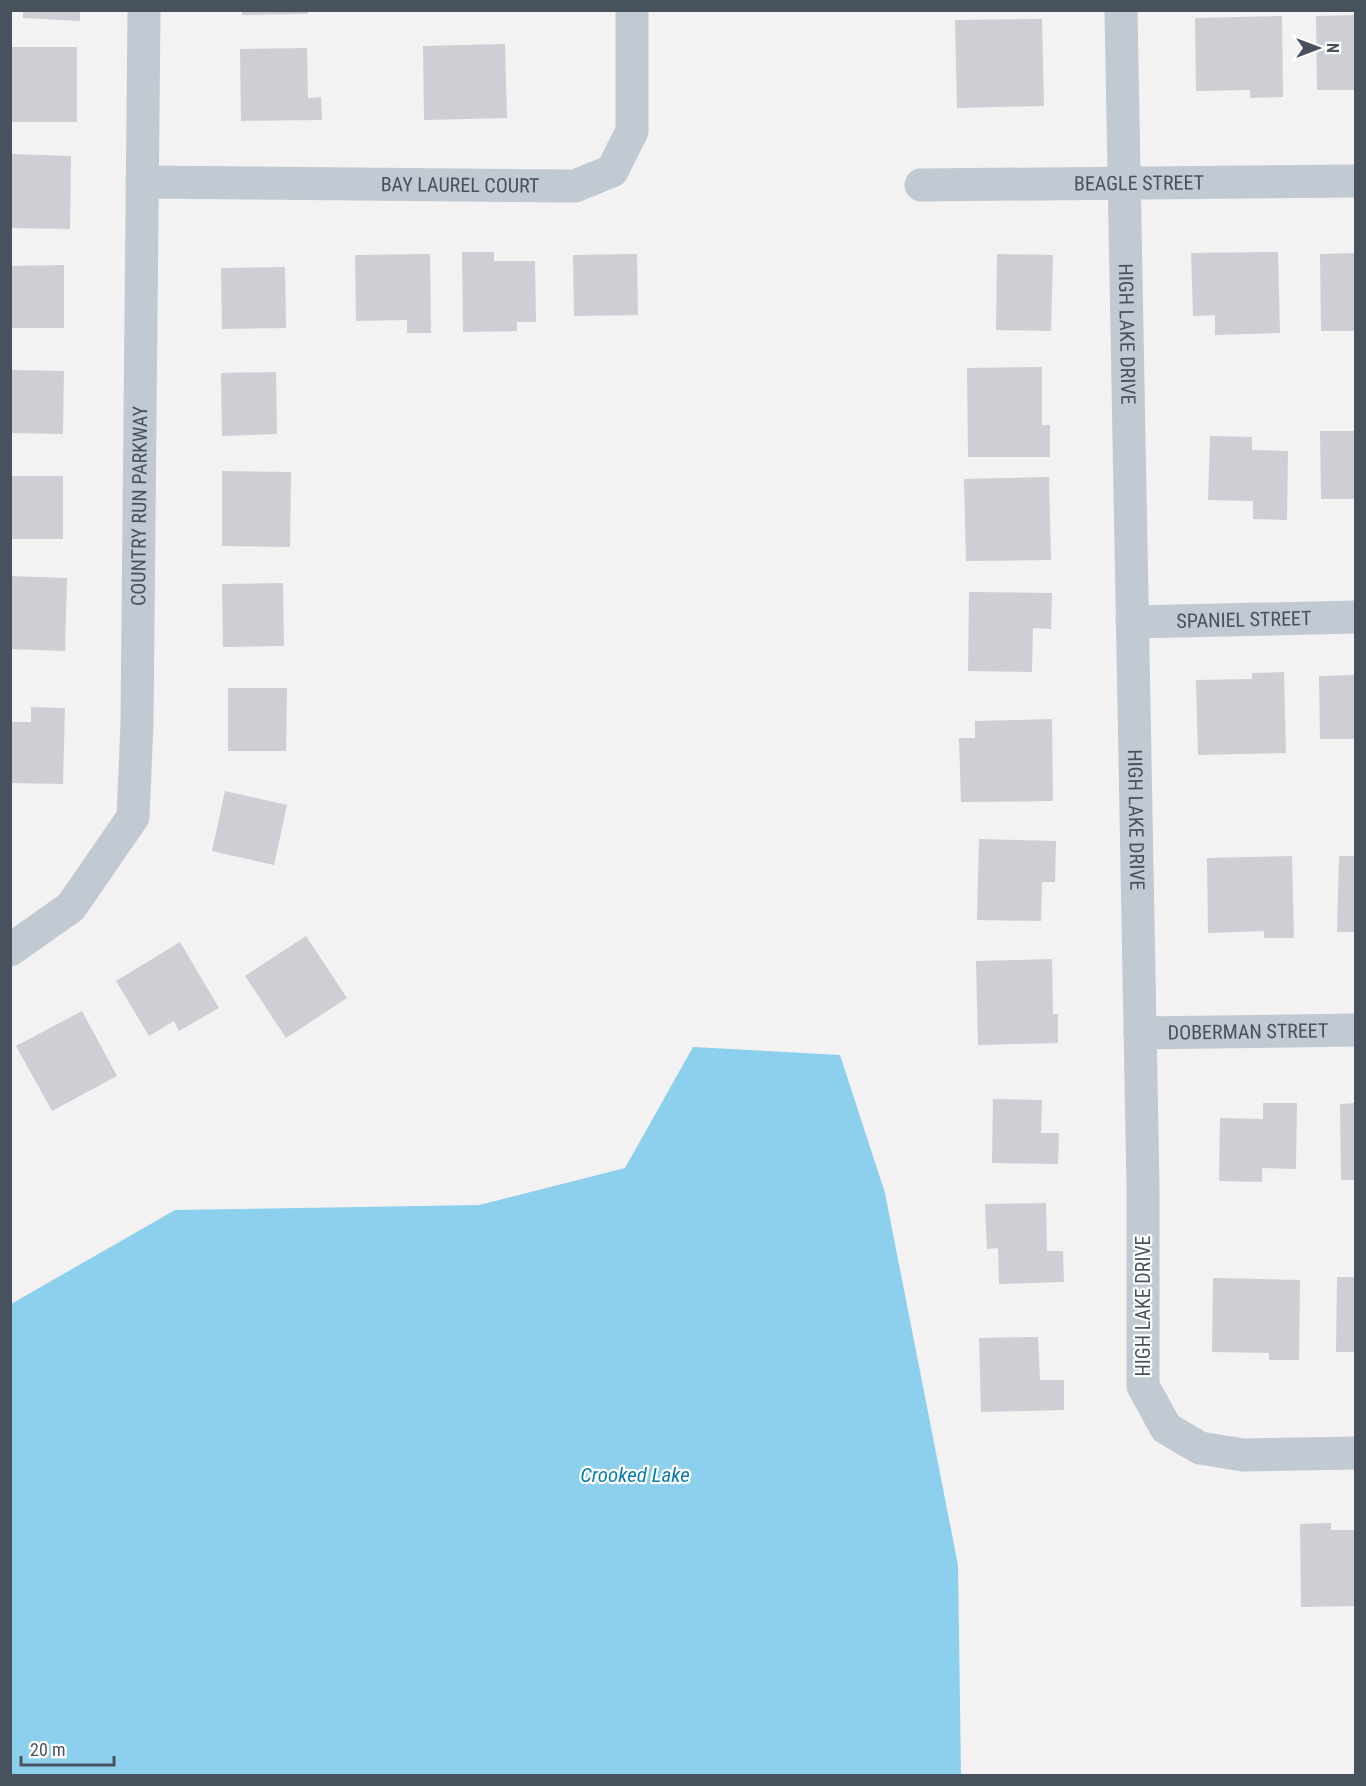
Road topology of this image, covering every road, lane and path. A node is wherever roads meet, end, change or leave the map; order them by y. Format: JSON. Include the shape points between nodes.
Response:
{"nodes":[{"id":1,"x":144,"y":10,"type":"edge"},
{"id":2,"x":1121,"y":10,"type":"edge"},
{"id":3,"x":632,"y":13,"type":"dead end"},
{"id":4,"x":1356,"y":181,"type":"edge"},
{"id":5,"x":142,"y":182,"type":"junction"},
{"id":6,"x":1124,"y":184,"type":"junction"},
{"id":7,"x":921,"y":185,"type":"dead end"},
{"id":8,"x":1356,"y":617,"type":"edge"},
{"id":9,"x":1132,"y":622,"type":"junction"},
{"id":10,"x":10,"y":950,"type":"edge"},
{"id":11,"x":1356,"y":1030,"type":"edge"},
{"id":12,"x":1140,"y":1033,"type":"junction"},
{"id":13,"x":1356,"y":1453,"type":"edge"}],
"edges":[{"from":1,"to":5,"type":"street","name":"COUNTRY RUN PARKWAY"},
{"from":2,"to":6,"type":"street","name":"HIGH LAKE DRIVE"},
{"from":3,"to":5,"type":"street","name":"BAY LAUREL COURT","via":[[632,131],[612,171],[575,186]]},
{"from":4,"to":6,"type":"street","name":"BEAGLE STREET"},
{"from":5,"to":10,"type":"street","name":"COUNTRY RUN PARKWAY","via":[[133,817],[71,907]]},
{"from":6,"to":7,"type":"street","name":"BEAGLE STREET"},
{"from":6,"to":9,"type":"street","name":"HIGH LAKE DRIVE"},
{"from":8,"to":9,"type":"street","name":"SPANIEL STREET"},
{"from":9,"to":12,"type":"street","name":"HIGH LAKE DRIVE"},
{"from":11,"to":12,"type":"street","name":"DOBERMAN STREET"},
{"from":12,"to":13,"type":"street","name":"HIGH LAKE DRIVE","via":[[1143,1386],[1166,1428],[1200,1448],[1243,1455]]}]}
